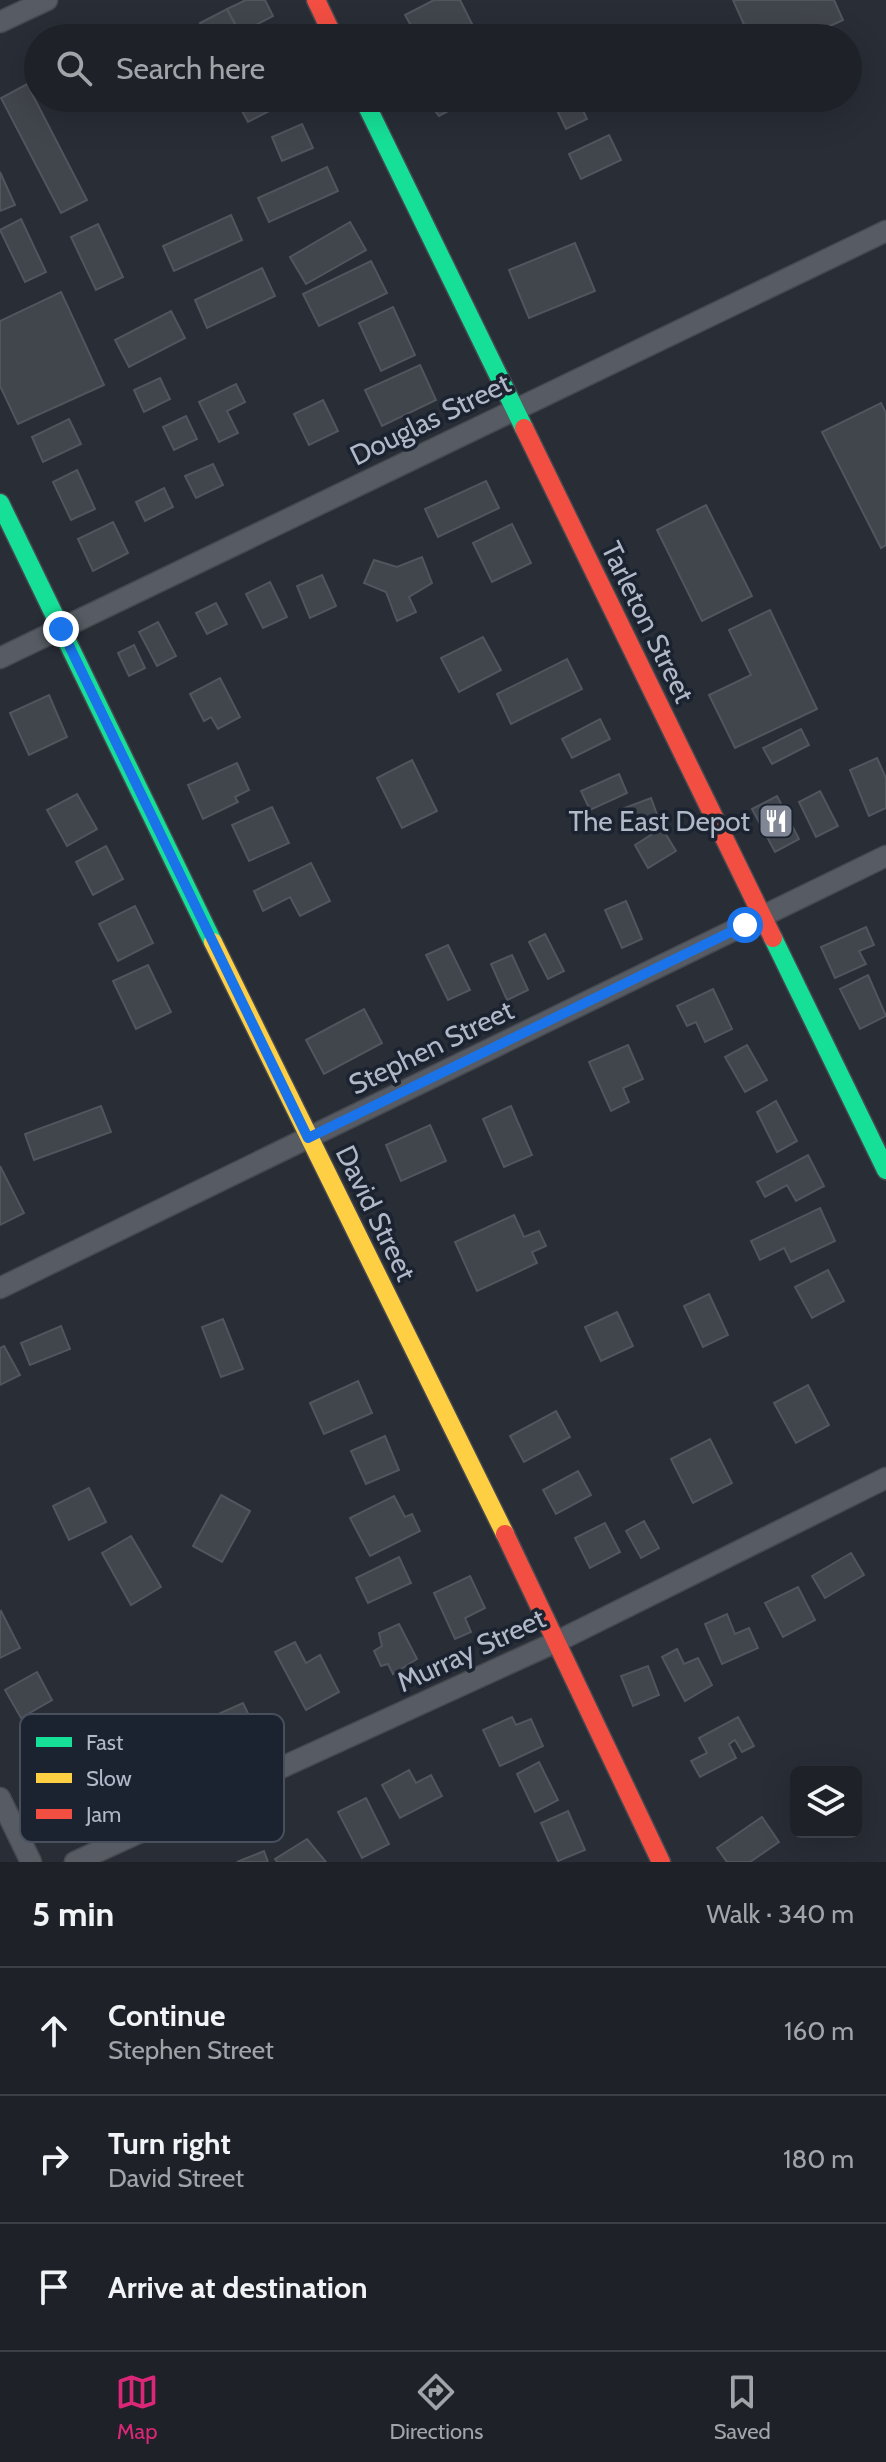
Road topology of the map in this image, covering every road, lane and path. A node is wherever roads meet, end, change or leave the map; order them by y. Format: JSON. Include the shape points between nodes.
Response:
{"nodes":[{"id":1,"x":47,"y":0,"type":"edge"},
{"id":2,"x":316,"y":0,"type":"edge"},
{"id":3,"x":0,"y":22,"type":"edge"},
{"id":4,"x":327,"y":24,"type":"edge"},
{"id":5,"x":370,"y":112,"type":"edge"},
{"id":6,"x":886,"y":231,"type":"edge"},
{"id":7,"x":512,"y":410,"type":"junction"},
{"id":8,"x":0,"y":503,"type":"edge"},
{"id":9,"x":61,"y":629,"type":"junction"},
{"id":10,"x":0,"y":658,"type":"edge"},
{"id":11,"x":886,"y":856,"type":"edge"},
{"id":12,"x":762,"y":917,"type":"junction"},
{"id":13,"x":308,"y":1138,"type":"junction"},
{"id":14,"x":886,"y":1170,"type":"edge"},
{"id":15,"x":0,"y":1288,"type":"edge"},
{"id":16,"x":886,"y":1478,"type":"edge"},
{"id":17,"x":558,"y":1641,"type":"junction"},
{"id":18,"x":284,"y":1766,"type":"edge"},
{"id":19,"x":0,"y":1798,"type":"edge"},
{"id":20,"x":20,"y":1839,"type":"edge"},
{"id":21,"x":21,"y":1842,"type":"edge"},
{"id":22,"x":119,"y":1842,"type":"edge"},
{"id":23,"x":31,"y":1862,"type":"edge"},
{"id":24,"x":75,"y":1862,"type":"edge"},
{"id":25,"x":661,"y":1862,"type":"edge"}],
"edges":[{"from":1,"to":3,"type":"street"},
{"from":2,"to":4,"type":"street"},
{"from":5,"to":7,"type":"street","name":"Tarleton Street"},
{"from":6,"to":7,"type":"street","name":"Douglas Street"},
{"from":7,"to":9,"type":"street","name":"Douglas Street"},
{"from":7,"to":12,"type":"street","name":"Tarleton Street"},
{"from":8,"to":9,"type":"street","name":"David Street"},
{"from":9,"to":10,"type":"street","name":"Douglas Street"},
{"from":9,"to":13,"type":"street","name":"David Street"},
{"from":11,"to":12,"type":"street","name":"Stephen Street"},
{"from":12,"to":13,"type":"street","name":"Stephen Street"},
{"from":12,"to":14,"type":"street","name":"Tarleton Street"},
{"from":13,"to":15,"type":"street","name":"Stephen Street"},
{"from":13,"to":17,"type":"street","name":"David Street"},
{"from":16,"to":17,"type":"street","name":"Murray Street"},
{"from":17,"to":18,"type":"street","name":"Murray Street"},
{"from":17,"to":25,"type":"street","name":"David Street"},
{"from":19,"to":20,"type":"street"},
{"from":21,"to":23,"type":"street"},
{"from":22,"to":24,"type":"street","name":"Murray Street"}]}
